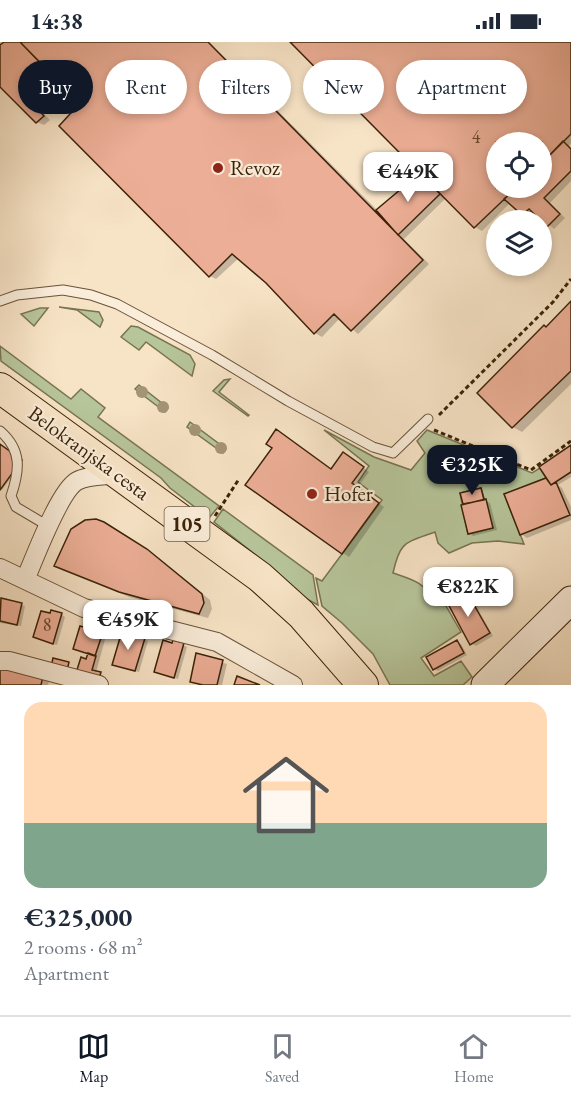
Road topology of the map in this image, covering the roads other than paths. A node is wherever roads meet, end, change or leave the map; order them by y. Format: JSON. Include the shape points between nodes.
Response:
{"nodes":[{"id":1,"x":0,"y":301,"type":"edge"},
{"id":2,"x":0,"y":388,"type":"edge"},
{"id":3,"x":431,"y":421,"type":"road end"},
{"id":4,"x":0,"y":431,"type":"edge"},
{"id":5,"x":118,"y":474,"type":"junction"},
{"id":6,"x":48,"y":526,"type":"junction"},
{"id":7,"x":0,"y":568,"type":"edge"},
{"id":8,"x":25,"y":580,"type":"junction"},
{"id":9,"x":571,"y":600,"type":"edge"},
{"id":10,"x":0,"y":661,"type":"edge"},
{"id":11,"x":99,"y":685,"type":"edge"},
{"id":12,"x":293,"y":685,"type":"edge"},
{"id":13,"x":363,"y":685,"type":"edge"},
{"id":14,"x":485,"y":685,"type":"edge"}],
"edges":[{"from":1,"to":3,"type":"lane","via":[[16,295],[63,290],[117,304],[326,422],[393,453]]},
{"from":2,"to":5,"type":"main road","name":"Belokranjska cesta","number":"105"},
{"from":4,"to":6,"type":"lane","via":[[16,452],[17,478],[11,496],[16,507]]},
{"from":5,"to":6,"type":"street","via":[[77,481],[67,489]]},
{"from":5,"to":13,"type":"main road","name":"Belokranjska cesta","number":"105","via":[[260,577],[301,614]]},
{"from":6,"to":8,"type":"street"},
{"from":7,"to":8,"type":"street"},
{"from":8,"to":12,"type":"street","via":[[84,608],[217,642]]},
{"from":9,"to":14,"type":"main road"},
{"from":10,"to":11,"type":"street"}]}
